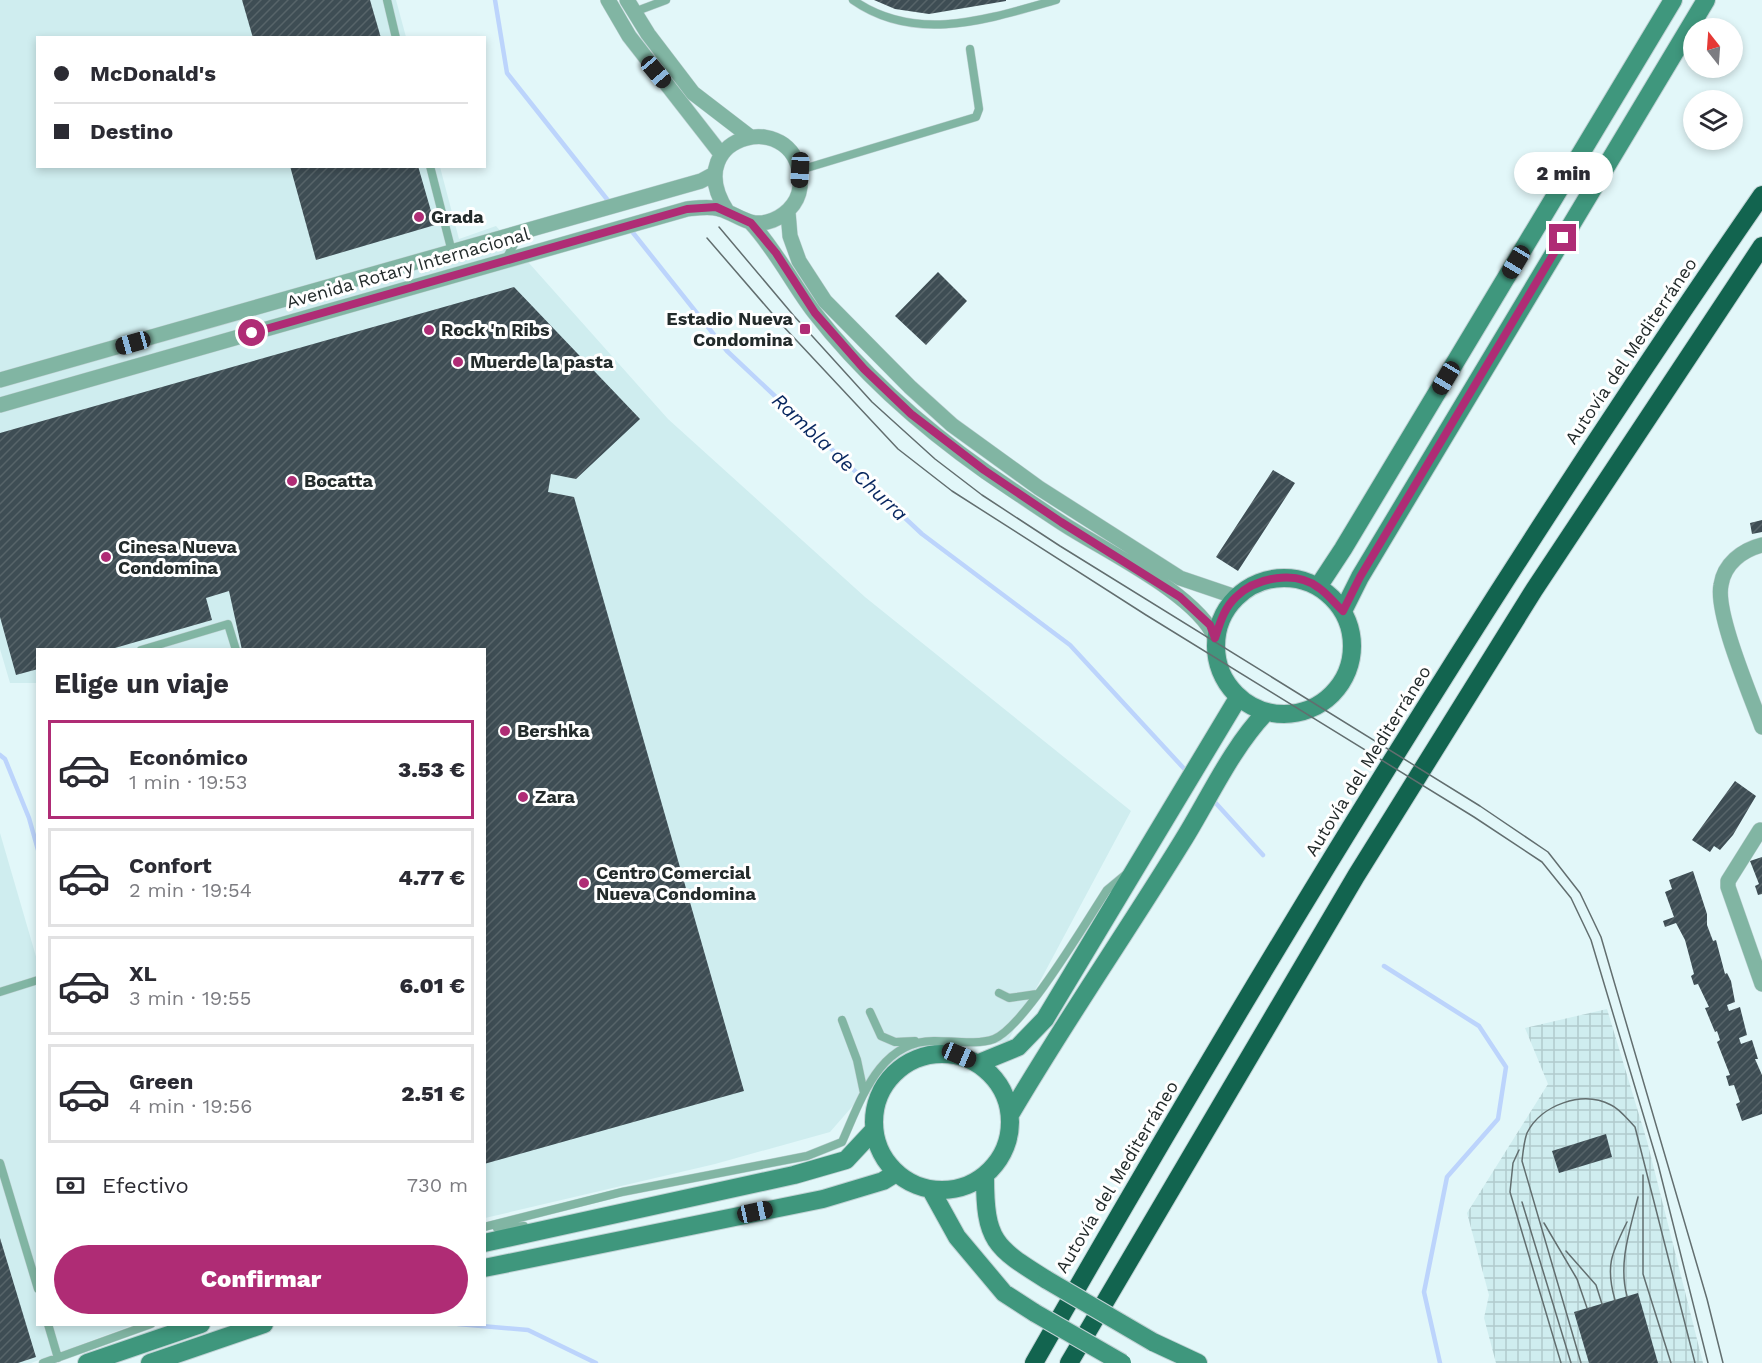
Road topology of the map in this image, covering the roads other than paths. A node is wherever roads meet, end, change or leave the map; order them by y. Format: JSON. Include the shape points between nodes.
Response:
{"nodes":[{"id":1,"x":387,"y":0,"type":"edge"},
{"id":2,"x":608,"y":0,"type":"edge"},
{"id":3,"x":666,"y":0,"type":"edge"},
{"id":4,"x":853,"y":0,"type":"edge"},
{"id":5,"x":1056,"y":0,"type":"edge"},
{"id":6,"x":1673,"y":0,"type":"edge"},
{"id":7,"x":1706,"y":0,"type":"edge"},
{"id":8,"x":630,"y":6,"type":"edge"},
{"id":9,"x":396,"y":36,"type":"edge"},
{"id":10,"x":970,"y":49,"type":"dead end"},
{"id":11,"x":749,"y":136,"type":"junction"},
{"id":12,"x":721,"y":154,"type":"junction"},
{"id":13,"x":431,"y":168,"type":"edge"},
{"id":14,"x":800,"y":170,"type":"junction"},
{"id":15,"x":714,"y":174,"type":"junction"},
{"id":16,"x":1762,"y":195,"type":"edge"},
{"id":17,"x":727,"y":211,"type":"junction"},
{"id":18,"x":788,"y":212,"type":"junction"},
{"id":19,"x":751,"y":223,"type":"junction"},
{"id":20,"x":520,"y":234,"type":"junction"},
{"id":21,"x":1762,"y":246,"type":"edge"},
{"id":22,"x":453,"y":252,"type":"junction"},
{"id":23,"x":505,"y":261,"type":"junction"},
{"id":24,"x":147,"y":339,"type":"junction"},
{"id":25,"x":114,"y":373,"type":"junction"},
{"id":26,"x":0,"y":380,"type":"edge"},
{"id":27,"x":0,"y":405,"type":"edge"},
{"id":28,"x":1762,"y":546,"type":"edge"},
{"id":29,"x":1318,"y":587,"type":"junction"},
{"id":30,"x":1236,"y":597,"type":"junction"},
{"id":31,"x":1343,"y":611,"type":"junction"},
{"id":32,"x":1215,"y":638,"type":"junction"},
{"id":33,"x":148,"y":648,"type":"edge"},
{"id":34,"x":235,"y":648,"type":"edge"},
{"id":35,"x":1238,"y":698,"type":"junction"},
{"id":36,"x":1266,"y":712,"type":"junction"},
{"id":37,"x":1762,"y":727,"type":"edge"},
{"id":38,"x":1760,"y":830,"type":"dead end"},
{"id":39,"x":1138,"y":865,"type":"junction"},
{"id":40,"x":36,"y":981,"type":"edge"},
{"id":41,"x":1762,"y":984,"type":"edge"},
{"id":42,"x":0,"y":992,"type":"edge"},
{"id":43,"x":999,"y":993,"type":"dead end"},
{"id":44,"x":1037,"y":994,"type":"junction"},
{"id":45,"x":870,"y":1012,"type":"dead end"},
{"id":46,"x":842,"y":1020,"type":"dead end"},
{"id":47,"x":926,"y":1041,"type":"junction"},
{"id":48,"x":979,"y":1064,"type":"junction"},
{"id":49,"x":864,"y":1093,"type":"junction"},
{"id":50,"x":1011,"y":1113,"type":"junction"},
{"id":51,"x":874,"y":1131,"type":"junction"},
{"id":52,"x":0,"y":1163,"type":"edge"},
{"id":53,"x":896,"y":1173,"type":"junction"},
{"id":54,"x":985,"y":1176,"type":"junction"},
{"id":55,"x":931,"y":1190,"type":"junction"},
{"id":56,"x":579,"y":1222,"type":"junction"},
{"id":57,"x":486,"y":1227,"type":"edge"},
{"id":58,"x":486,"y":1228,"type":"edge"},
{"id":59,"x":486,"y":1243,"type":"edge"},
{"id":60,"x":486,"y":1268,"type":"edge"},
{"id":61,"x":36,"y":1282,"type":"edge"},
{"id":62,"x":49,"y":1326,"type":"edge"},
{"id":63,"x":146,"y":1326,"type":"edge"},
{"id":64,"x":195,"y":1326,"type":"edge"},
{"id":65,"x":258,"y":1326,"type":"edge"},
{"id":66,"x":58,"y":1358,"type":"junction"},
{"id":67,"x":43,"y":1363,"type":"edge"},
{"id":68,"x":87,"y":1363,"type":"edge"},
{"id":69,"x":150,"y":1363,"type":"edge"},
{"id":70,"x":1034,"y":1363,"type":"edge"},
{"id":71,"x":1069,"y":1363,"type":"edge"},
{"id":72,"x":1122,"y":1363,"type":"edge"},
{"id":73,"x":1198,"y":1363,"type":"edge"}],
"edges":[{"from":1,"to":9,"type":"lane"},
{"from":2,"to":12,"type":"street","via":[[629,36]]},
{"from":3,"to":8,"type":"lane"},
{"from":4,"to":5,"type":"lane","via":[[893,20],[937,26],[994,17]]},
{"from":6,"to":29,"type":"street"},
{"from":7,"to":31,"type":"street"},
{"from":8,"to":11,"type":"street","via":[[693,93]]},
{"from":10,"to":14,"type":"lane","via":[[979,109],[976,117]]},
{"from":11,"to":12,"type":"street"},
{"from":11,"to":14,"type":"street","via":[[773,138],[791,151]]},
{"from":12,"to":15,"type":"street"},
{"from":13,"to":22,"type":"lane"},
{"from":14,"to":18,"type":"street","via":[[799,192]]},
{"from":15,"to":17,"type":"street","via":[[716,194]]},
{"from":15,"to":20,"type":"street","name":"Avenida Rotary Internacional"},
{"from":16,"to":70,"type":"highway","name":"Autovía del Mediterráneo","via":[[1509,574],[1312,891]]},
{"from":17,"to":19,"type":"street"},
{"from":17,"to":23,"type":"street","name":"Avenida Rotary Internacional","via":[[716,207],[687,209]]},
{"from":18,"to":19,"type":"street","via":[[767,222]]},
{"from":18,"to":30,"type":"street","via":[[790,236],[799,261],[825,301],[952,425],[1031,482],[1180,578]]},
{"from":19,"to":32,"type":"street","via":[[815,313],[864,369],[911,414],[1051,516],[1180,597],[1210,625]]},
{"from":20,"to":22,"type":"street","name":"Avenida Rotary Internacional"},
{"from":20,"to":23,"type":"lane"},
{"from":21,"to":71,"type":"highway","via":[[1541,580],[1381,837]]},
{"from":22,"to":24,"type":"street","name":"Avenida Rotary Internacional"},
{"from":23,"to":25,"type":"street","name":"Avenida Rotary Internacional"},
{"from":24,"to":25,"type":"street","via":[[146,354]]},
{"from":24,"to":26,"type":"street","name":"Avenida Rotary Internacional"},
{"from":25,"to":27,"type":"street","name":"Avenida Rotary Internacional"},
{"from":28,"to":37,"type":"street","via":[[1749,549],[1734,561],[1720,585],[1728,627]]},
{"from":29,"to":30,"type":"street","via":[[1298,579],[1276,578],[1255,584]]},
{"from":29,"to":31,"type":"street"},
{"from":30,"to":32,"type":"street","via":[[1222,616]]},
{"from":31,"to":36,"type":"street","via":[[1351,630],[1352,650],[1348,670],[1338,687],[1324,702],[1306,711]]},
{"from":32,"to":35,"type":"street","via":[[1224,681]]},
{"from":33,"to":34,"type":"lane","via":[[228,624]]},
{"from":35,"to":36,"type":"street"},
{"from":35,"to":39,"type":"street"},
{"from":36,"to":50,"type":"street","via":[[1247,732]]},
{"from":38,"to":41,"type":"street","via":[[1728,887]]},
{"from":39,"to":44,"type":"lane","via":[[1107,890]]},
{"from":39,"to":48,"type":"street","via":[[1045,1019],[1018,1047]]},
{"from":40,"to":42,"type":"lane"},
{"from":43,"to":44,"type":"lane","via":[[1009,998]]},
{"from":44,"to":47,"type":"lane","via":[[1021,1019],[994,1039]]},
{"from":45,"to":47,"type":"lane","via":[[881,1036],[895,1042]]},
{"from":46,"to":49,"type":"lane"},
{"from":47,"to":49,"type":"lane","via":[[900,1049],[871,1076]]},
{"from":48,"to":50,"type":"street","via":[[994,1076]]},
{"from":48,"to":51,"type":"street","via":[[959,1055],[936,1053],[915,1059],[896,1071],[882,1088],[875,1108]]},
{"from":49,"to":57,"type":"lane","via":[[842,1142],[807,1156],[622,1192]]},
{"from":50,"to":54,"type":"street","via":[[1001,1158]]},
{"from":51,"to":53,"type":"street","via":[[881,1154]]},
{"from":51,"to":56,"type":"street","via":[[846,1160]]},
{"from":52,"to":61,"type":"lane"},
{"from":53,"to":55,"type":"street"},
{"from":53,"to":60,"type":"street","via":[[883,1181],[823,1199]]},
{"from":54,"to":55,"type":"street","via":[[959,1189]]},
{"from":54,"to":73,"type":"street","bridge":true,"via":[[985,1210],[994,1242],[1047,1280],[1153,1342]]},
{"from":55,"to":72,"type":"street","bridge":true,"via":[[957,1237],[1004,1293]]},
{"from":56,"to":58,"type":"lane"},
{"from":56,"to":59,"type":"street"},
{"from":62,"to":66,"type":"lane"},
{"from":63,"to":66,"type":"lane"},
{"from":64,"to":68,"type":"street"},
{"from":65,"to":69,"type":"street"},
{"from":66,"to":67,"type":"lane"}]}
